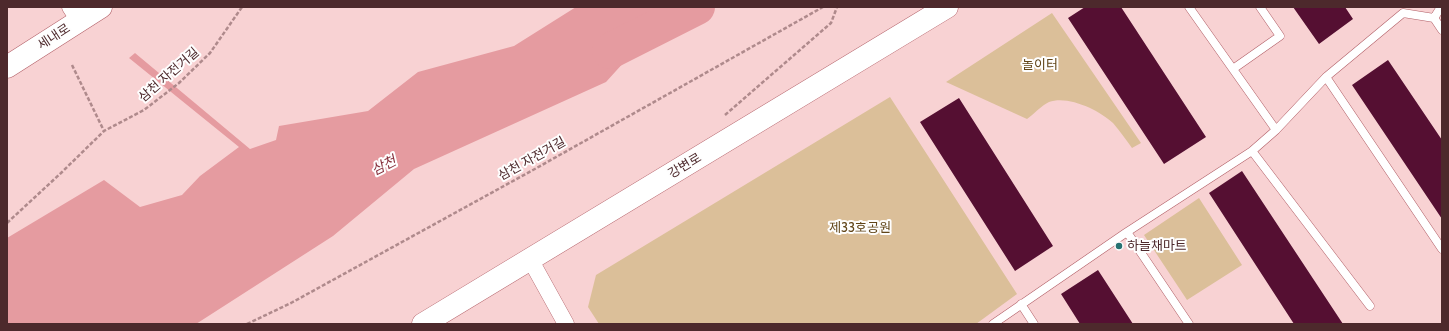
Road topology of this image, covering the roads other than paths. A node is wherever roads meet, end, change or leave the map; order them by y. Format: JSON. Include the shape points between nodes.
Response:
{"nodes":[{"id":1,"x":101,"y":7,"type":"edge"},
{"id":2,"x":947,"y":7,"type":"edge"},
{"id":3,"x":1189,"y":7,"type":"edge"},
{"id":4,"x":1260,"y":7,"type":"edge"},
{"id":5,"x":1441,"y":7,"type":"edge"},
{"id":6,"x":1402,"y":10,"type":"edge"},
{"id":7,"x":75,"y":14,"type":"edge"},
{"id":8,"x":1434,"y":18,"type":"junction"},
{"id":9,"x":1442,"y":30,"type":"edge"},
{"id":10,"x":7,"y":67,"type":"edge"},
{"id":11,"x":1233,"y":69,"type":"junction"},
{"id":12,"x":1326,"y":77,"type":"junction"},
{"id":13,"x":1276,"y":130,"type":"junction"},
{"id":14,"x":1252,"y":152,"type":"junction"},
{"id":15,"x":1127,"y":232,"type":"junction"},
{"id":16,"x":1442,"y":249,"type":"edge"},
{"id":17,"x":530,"y":259,"type":"junction"},
{"id":18,"x":1021,"y":304,"type":"junction"},
{"id":19,"x":1370,"y":306,"type":"dead end"},
{"id":20,"x":423,"y":324,"type":"edge"},
{"id":21,"x":566,"y":324,"type":"edge"},
{"id":22,"x":992,"y":324,"type":"edge"},
{"id":23,"x":1034,"y":324,"type":"edge"},
{"id":24,"x":1189,"y":324,"type":"edge"}],
"edges":[{"from":1,"to":7,"type":"street","name":"세내로"},
{"from":2,"to":17,"type":"street","name":"강변로"},
{"from":3,"to":11,"type":"lane"},
{"from":4,"to":11,"type":"lane","via":[[1280,36]]},
{"from":5,"to":8,"type":"lane"},
{"from":6,"to":8,"type":"lane"},
{"from":6,"to":12,"type":"lane"},
{"from":7,"to":10,"type":"street","name":"세내로"},
{"from":8,"to":9,"type":"lane"},
{"from":11,"to":13,"type":"lane"},
{"from":12,"to":13,"type":"lane"},
{"from":12,"to":16,"type":"lane"},
{"from":13,"to":14,"type":"lane"},
{"from":14,"to":15,"type":"lane"},
{"from":14,"to":19,"type":"lane"},
{"from":15,"to":18,"type":"lane"},
{"from":15,"to":24,"type":"lane"},
{"from":17,"to":20,"type":"street","name":"강변로"},
{"from":17,"to":21,"type":"street"},
{"from":18,"to":22,"type":"lane"},
{"from":18,"to":23,"type":"lane"}]}
